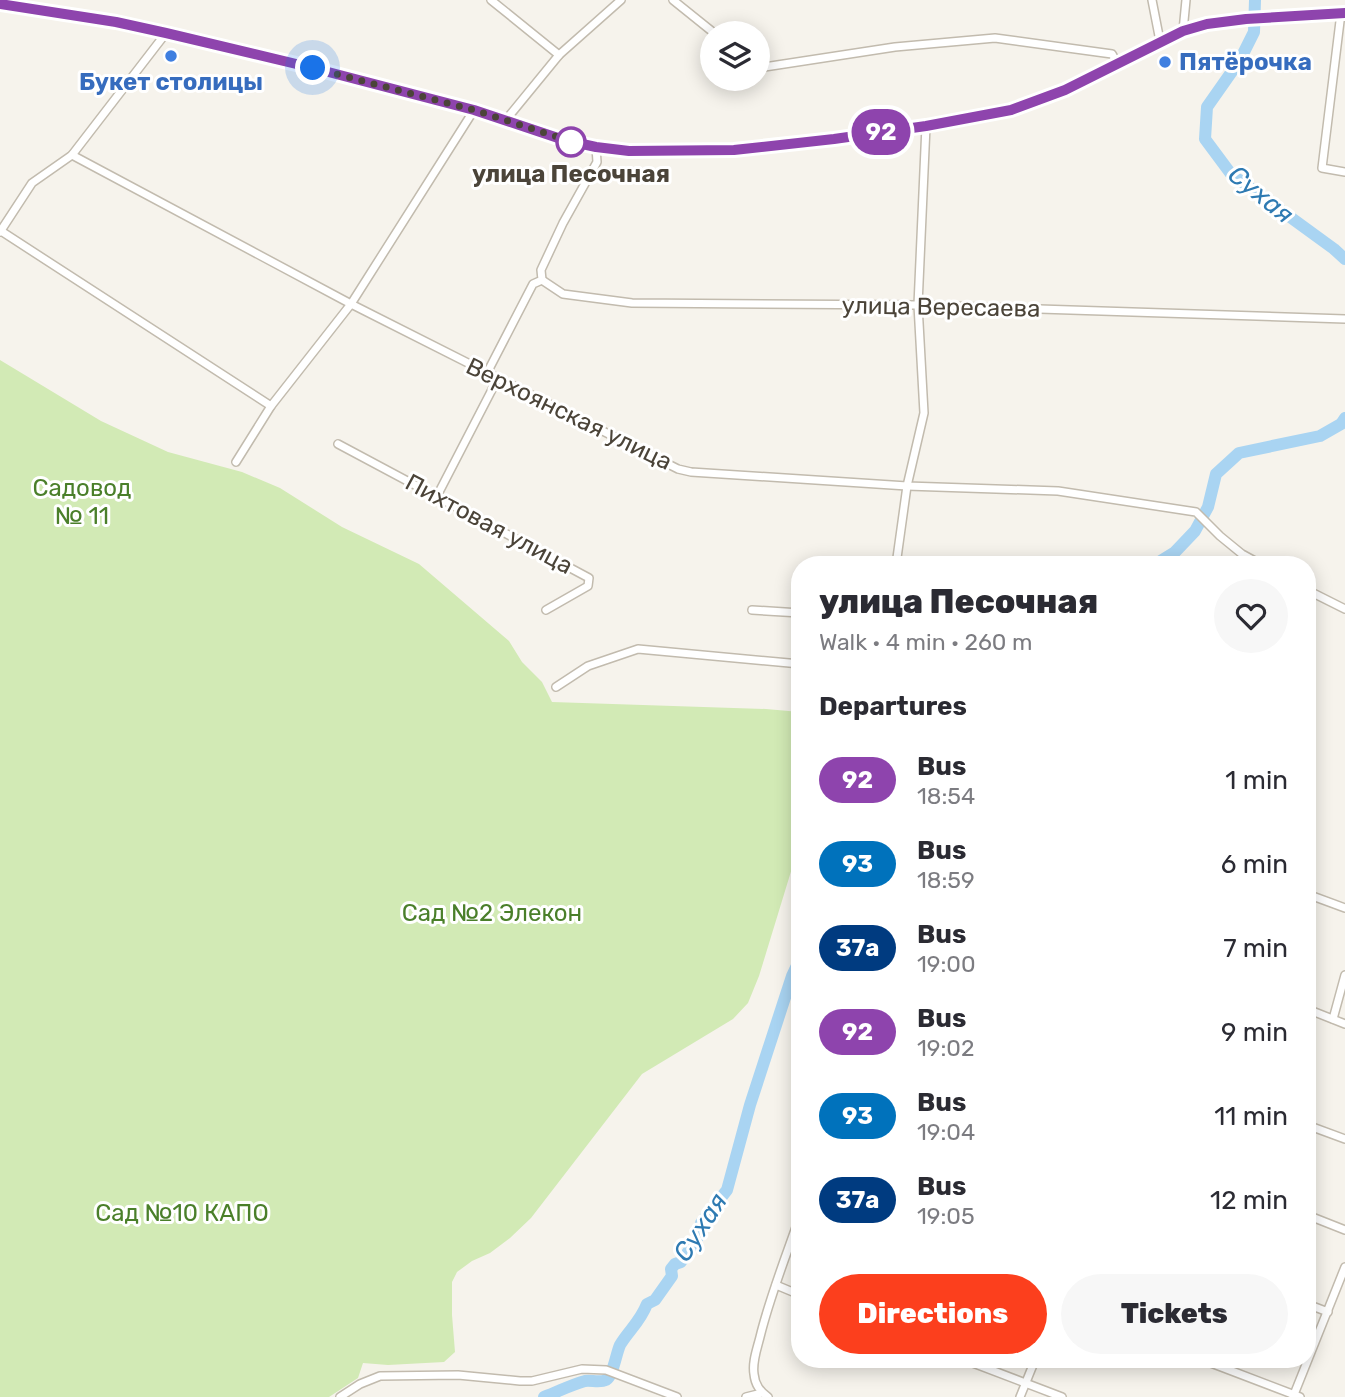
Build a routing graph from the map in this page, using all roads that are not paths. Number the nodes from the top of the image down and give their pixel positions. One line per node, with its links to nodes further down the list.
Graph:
1 (491, 0): 12 (street)
2 (621, 0): 12 (street)
3 (673, 0): 8 (street)
4 (1152, 0): 11 (street)
5 (1185, 0): 9 (street)
6 (0, 5): 10 (main road)
7 (1343, 13): 9 (main road); 20 (street)
8 (700, 22)
9 (1183, 31): 11 (main road)
10 (166, 33): 15 (main road); 19 (street)
11 (1160, 41): 13 (main road)
12 (559, 55): 16 (street)
13 (1117, 62): 14 (street); 17 (main road)
14 (770, 66)
15 (474, 110): 16 (main road); 23 (street)
16 (505, 121): 18 (main road)
17 (926, 126): 18 (main road); 24 (street)
18 (596, 147): 22 (street)
19 (72, 155): 21 (street); 23 (street, Верхоянская улица)
20 (1345, 172)
21 (0, 231): 28 (street)
22 (542, 280): 24 (street, улица Вересаева); 26 (street)
23 (351, 304): 26 (street, Верхоянская улица); 28 (street)
24 (918, 305): 25 (street, улица Вересаева); 31 (street)
25 (1345, 319)
26 (487, 373): 27 (street, Верхоянская улица)
27 (498, 379): 31 (street, Верхоянская улица); 32 (street)
28 (271, 406): 30 (street)
29 (338, 444): 32 (street, Пихтовая улица)
30 (236, 462)
31 (907, 486): 33 (street); 34 (street, Верхоянская улица)
32 (437, 496): 37 (street, Пихтовая улица)
33 (897, 556)
34 (1246, 556)
35 (1316, 594): 36 (street)
36 (1345, 609)
37 (546, 610)
38 (752, 610): 39 (street)
39 (791, 612)
40 (791, 663): 41 (street)
41 (556, 687)
42 (1316, 897): 43 (street)
43 (1345, 908)
44 (1345, 975): 46 (street)
45 (1316, 1012): 46 (street)
46 (1333, 1018): 47 (street)
47 (1345, 1024)
48 (1316, 1128): 49 (street)
49 (1345, 1139)
50 (1316, 1219): 51 (street)
51 (1345, 1230)
52 (791, 1241): 54 (street)
53 (1345, 1267): 57 (street)
54 (775, 1285): 55 (street); 64 (street)
55 (791, 1291)
56 (1316, 1307): 57 (street)
57 (1328, 1312): 58 (street)
58 (1316, 1344)
59 (985, 1368): 63 (street)
60 (1032, 1368): 63 (street)
61 (1224, 1368): 65 (street)
62 (1307, 1368): 65 (street)
63 (1026, 1384): 69 (street); 70 (street)
64 (765, 1395): 68 (street)
65 (1296, 1396)
66 (340, 1397): 67 (street)
67 (677, 1397)
68 (746, 1397)
69 (1020, 1397)
70 (1062, 1397)

